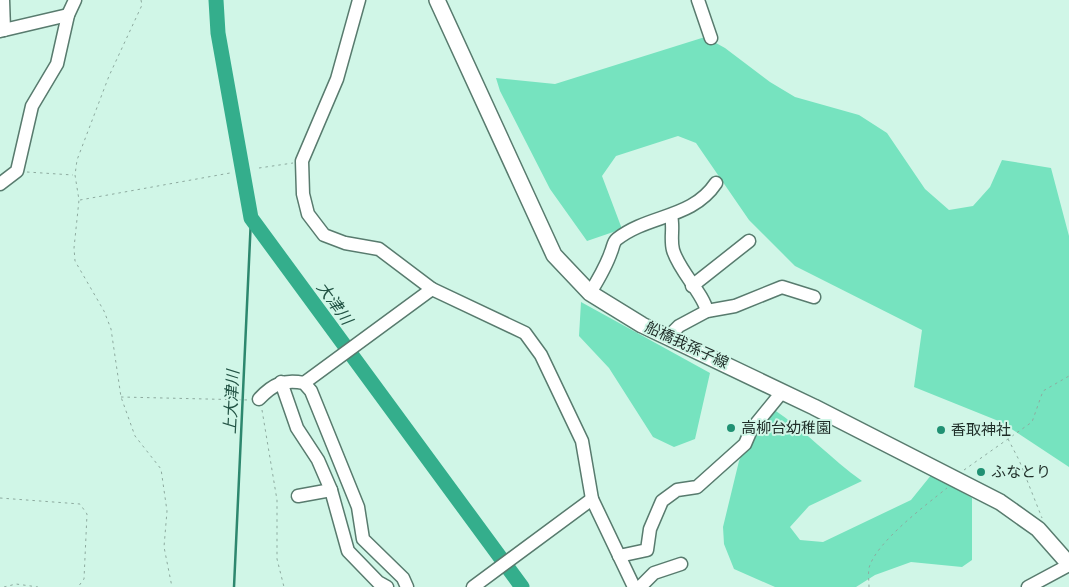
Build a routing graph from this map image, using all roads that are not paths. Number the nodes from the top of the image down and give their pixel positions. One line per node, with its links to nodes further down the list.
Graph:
1 (3, 0): 7 (street)
2 (76, 0): 6 (street)
3 (359, 0): 14 (street)
4 (437, 0): 15 (main road, 船橋我孫子線)
5 (698, 0): 8 (street)
6 (68, 15): 7 (street); 10 (street)
7 (2, 30)
8 (711, 38)
9 (716, 183): 11 (street)
10 (0, 184)
11 (671, 216): 13 (street); 15 (street)
12 (749, 241): 13 (street)
13 (692, 286): 17 (street)
14 (432, 289): 20 (street); 25 (street)
15 (590, 293): 18 (main road, 船橋我孫子線)
16 (814, 297): 17 (street)
17 (707, 311): 18 (street)
18 (668, 337): 21 (main road, 船橋我孫子線)
19 (281, 382): 20 (street); 22 (street); 23 (street)
20 (304, 383): 30 (street)
21 (782, 392): 26 (street); 28 (main road, 船橋我孫子線)
22 (253, 400)
23 (331, 490): 24 (street); 29 (street)
24 (298, 496)
25 (592, 499): 26 (street); 31 (street)
26 (619, 556): 32 (street)
27 (680, 564): 33 (street)
28 (1069, 564): 34 (street)
29 (387, 587)
30 (406, 587)
31 (473, 587)
32 (634, 587)
33 (640, 587)
34 (1028, 587)

